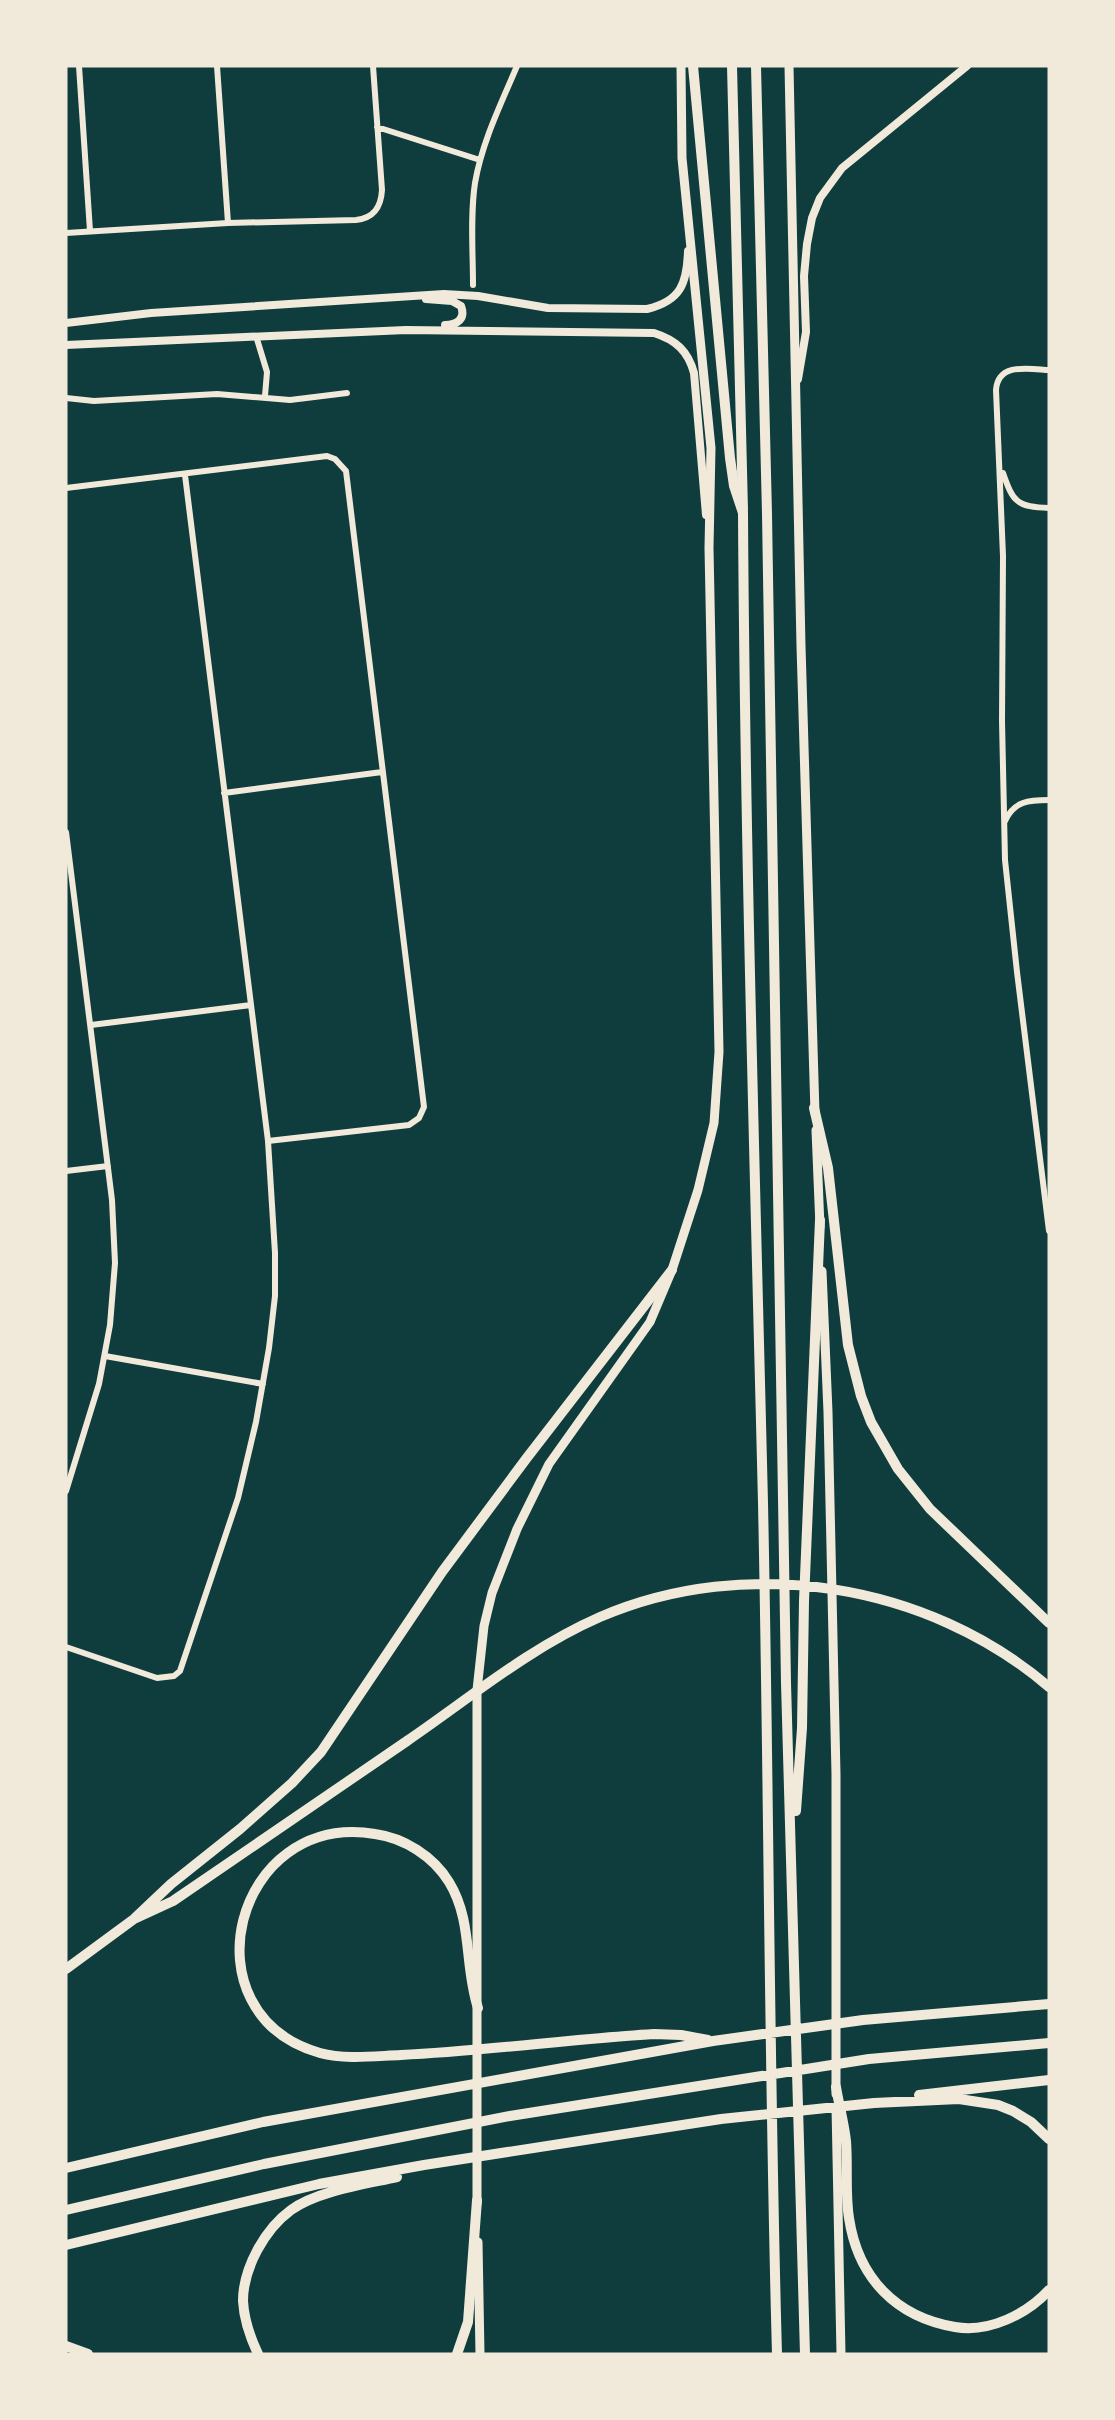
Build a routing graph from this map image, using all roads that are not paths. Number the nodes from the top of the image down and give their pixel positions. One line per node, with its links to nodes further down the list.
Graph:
1 (80, 66): 14 (street)
2 (217, 66): 13 (street)
3 (373, 66): 11 (street)
4 (517, 66): 12 (street)
5 (681, 66): 16 (main road)
6 (693, 66): 32 (highway)
7 (732, 66): 32 (highway)
8 (756, 66): 54 (highway)
9 (789, 66): 24 (main road)
10 (967, 66): 24 (street)
11 (376, 127): 12 (street); 13 (street)
12 (480, 160): 17 (street)
13 (228, 223): 14 (street)
14 (90, 231): 15 (street)
15 (66, 233)
16 (688, 236): 18 (main road); 33 (main road)
17 (473, 285)
18 (419, 296): 19 (main road); 20 (main road)
19 (66, 323)
20 (406, 330): 21 (main road); 33 (main road)
21 (256, 336): 22 (main road); 26 (street)
22 (66, 347)
23 (1049, 370): 28 (street)
24 (796, 387): 41 (main road)
25 (347, 393): 26 (street)
26 (265, 396): 27 (street)
27 (66, 398)
28 (1001, 467): 31 (street); 37 (street)
29 (185, 475): 30 (street); 34 (street); 35 (street)
30 (66, 488)
31 (1049, 508)
32 (743, 513): 76 (highway)
33 (709, 548): 47 (main road)
34 (382, 772): 35 (street); 42 (street)
35 (224, 793): 39 (street)
36 (1049, 800): 37 (street)
37 (1003, 826): 46 (street)
38 (66, 832): 40 (street)
39 (251, 1005): 40 (street); 42 (street)
40 (91, 1025): 43 (street)
41 (814, 1108): 45 (main road); 51 (highway)
42 (268, 1142): 49 (street)
43 (108, 1166): 44 (street); 48 (street)
44 (66, 1171)
45 (820, 1220): 54 (highway); 62 (main road)
46 (1049, 1231)
47 (672, 1270): 55 (highway); 58 (main road)
48 (105, 1356): 49 (street); 50 (street)
49 (263, 1383): 52 (street)
50 (66, 1491)
51 (1049, 1623)
52 (66, 1647)
53 (1049, 1686): 55 (highway)
54 (792, 1869): 77 (highway)
55 (134, 1919): 56 (highway)
56 (66, 1969)
57 (1049, 2004): 59 (highway)
58 (478, 2008): 59 (highway); 67 (main road)
59 (713, 2041): 66 (highway)
60 (1049, 2043): 68 (highway)
61 (1049, 2080): 63 (highway)
62 (836, 2087): 70 (highway); 78 (main road)
63 (874, 2103): 64 (highway); 65 (highway)
64 (1049, 2139)
65 (424, 2165): 69 (highway); 73 (highway)
66 (66, 2168)
67 (477, 2199): 74 (highway); 75 (main road)
68 (66, 2210)
69 (66, 2245)
70 (1049, 2290)
71 (66, 2346): 72 (highway)
72 (88, 2354)
73 (258, 2354)
74 (457, 2354)
75 (480, 2354)
76 (777, 2354)
77 (805, 2354)
78 (841, 2354)

